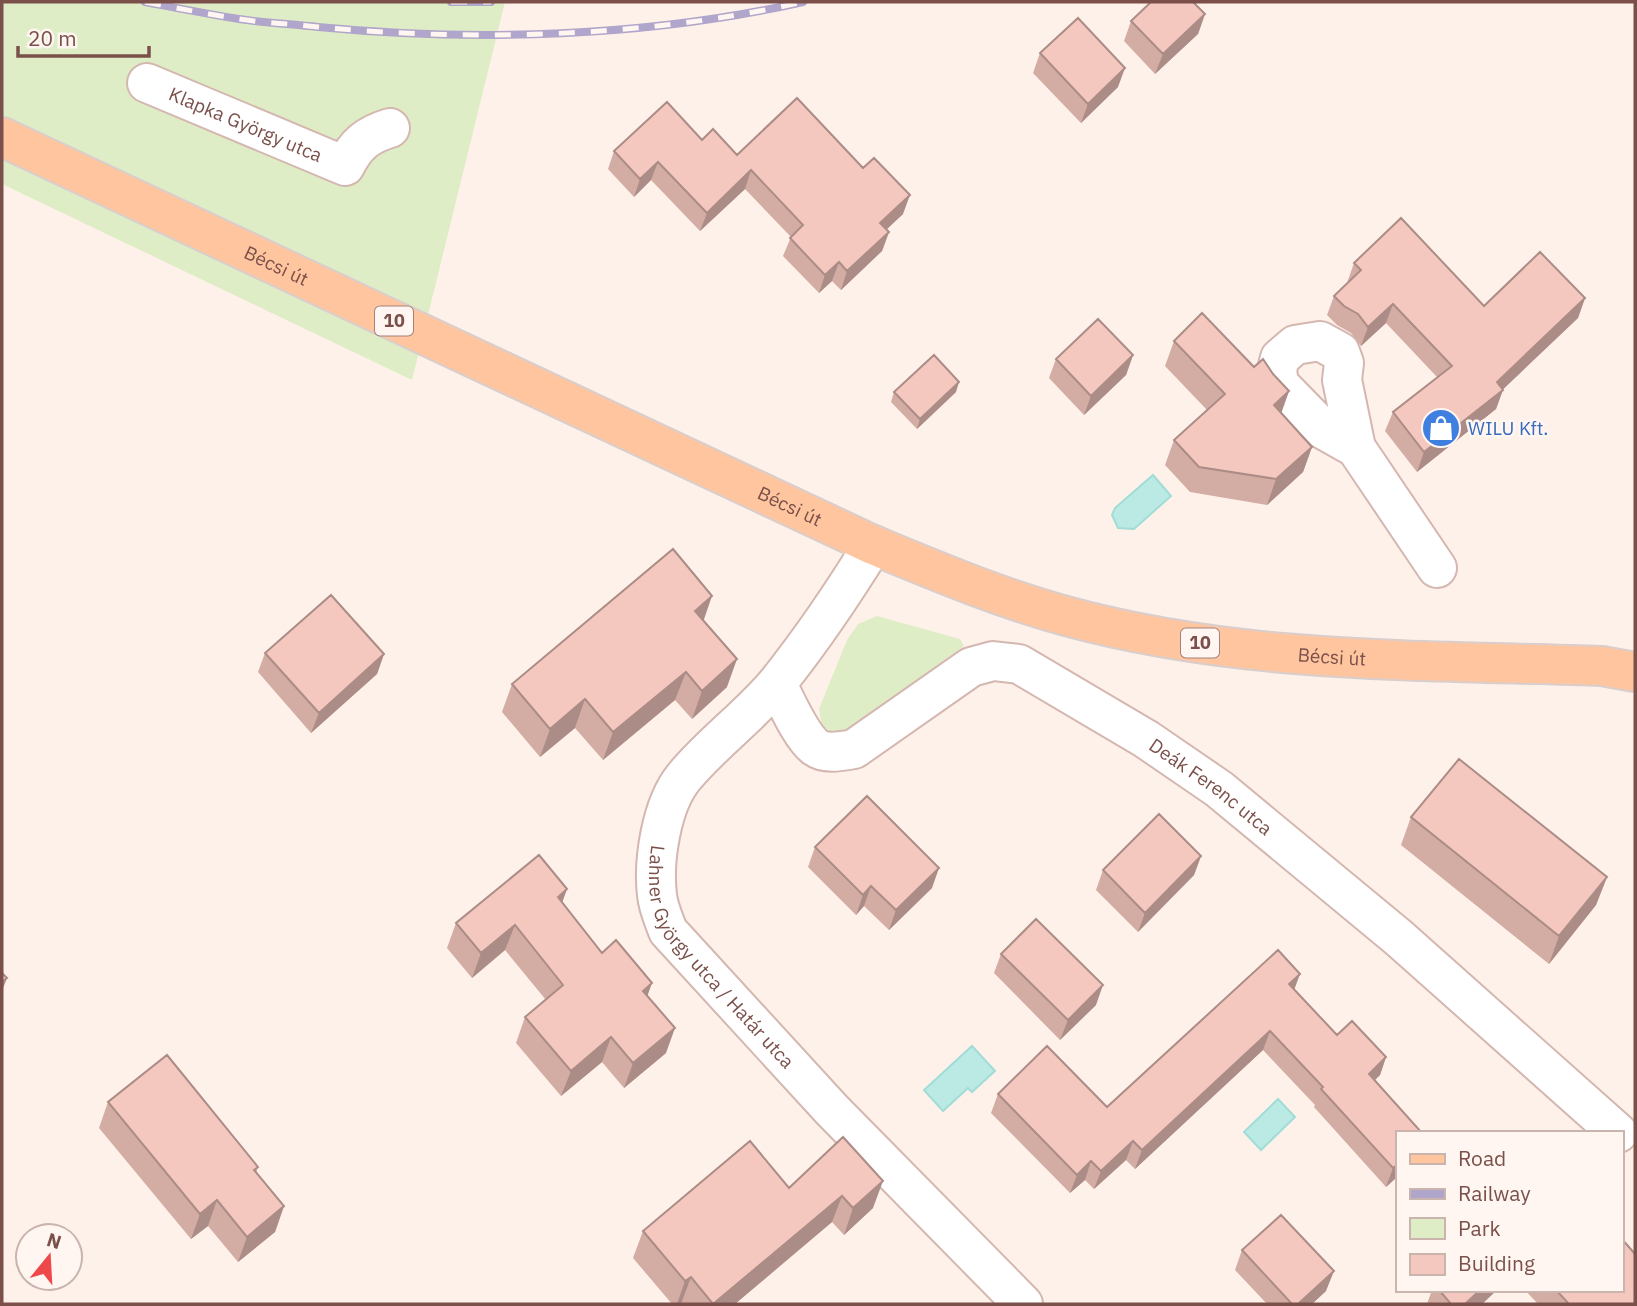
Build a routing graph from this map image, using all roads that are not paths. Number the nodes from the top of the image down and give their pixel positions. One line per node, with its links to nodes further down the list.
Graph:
1 (147, 83): 2 (street, Klapka György utca)
2 (390, 128)
3 (2, 137): 5 (main road, Bécsi út / 10)
4 (1356, 448): 6 (street)
5 (873, 545): 7 (main road, Bécsi út / 10); 8 (street, Lahner György utca / Határ utca)
6 (1437, 568)
7 (1635, 672)
8 (777, 684): 9 (street, Deák Ferenc utca); 10 (street, Lahner György utca / Határ utca)
9 (1617, 1131)
10 (1023, 1304)

